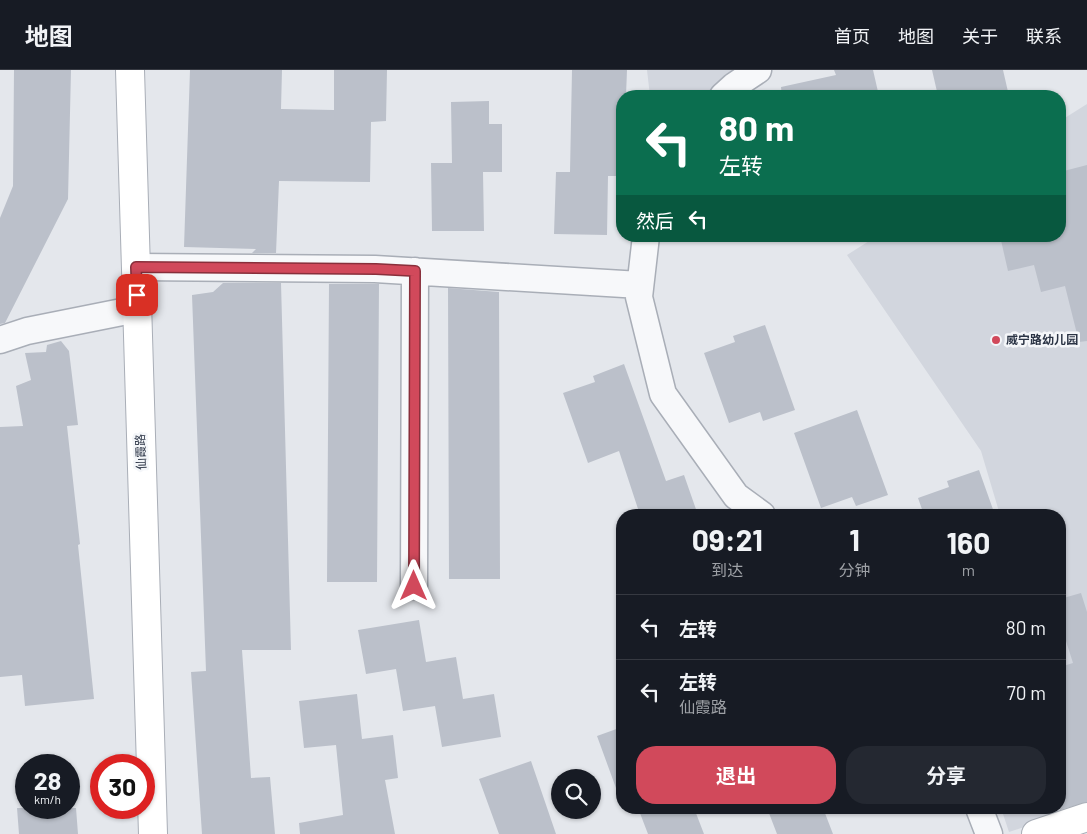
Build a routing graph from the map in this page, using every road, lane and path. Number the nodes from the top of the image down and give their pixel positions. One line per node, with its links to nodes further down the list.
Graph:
1 (130, 70): 5 (main road, 仙霞路)
2 (758, 70): 3 (street)
3 (730, 90)
4 (645, 242): 7 (street)
5 (136, 267): 6 (street); 8 (main road, 仙霞路)
6 (415, 271): 7 (street); 11 (street)
7 (640, 285): 10 (street)
8 (137, 309): 9 (street); 14 (main road, 仙霞路)
9 (0, 340)
10 (754, 509)
11 (414, 586)
12 (981, 814): 15 (street)
13 (1087, 817): 16 (main road)
14 (153, 834)
15 (989, 834)
16 (1036, 834)

